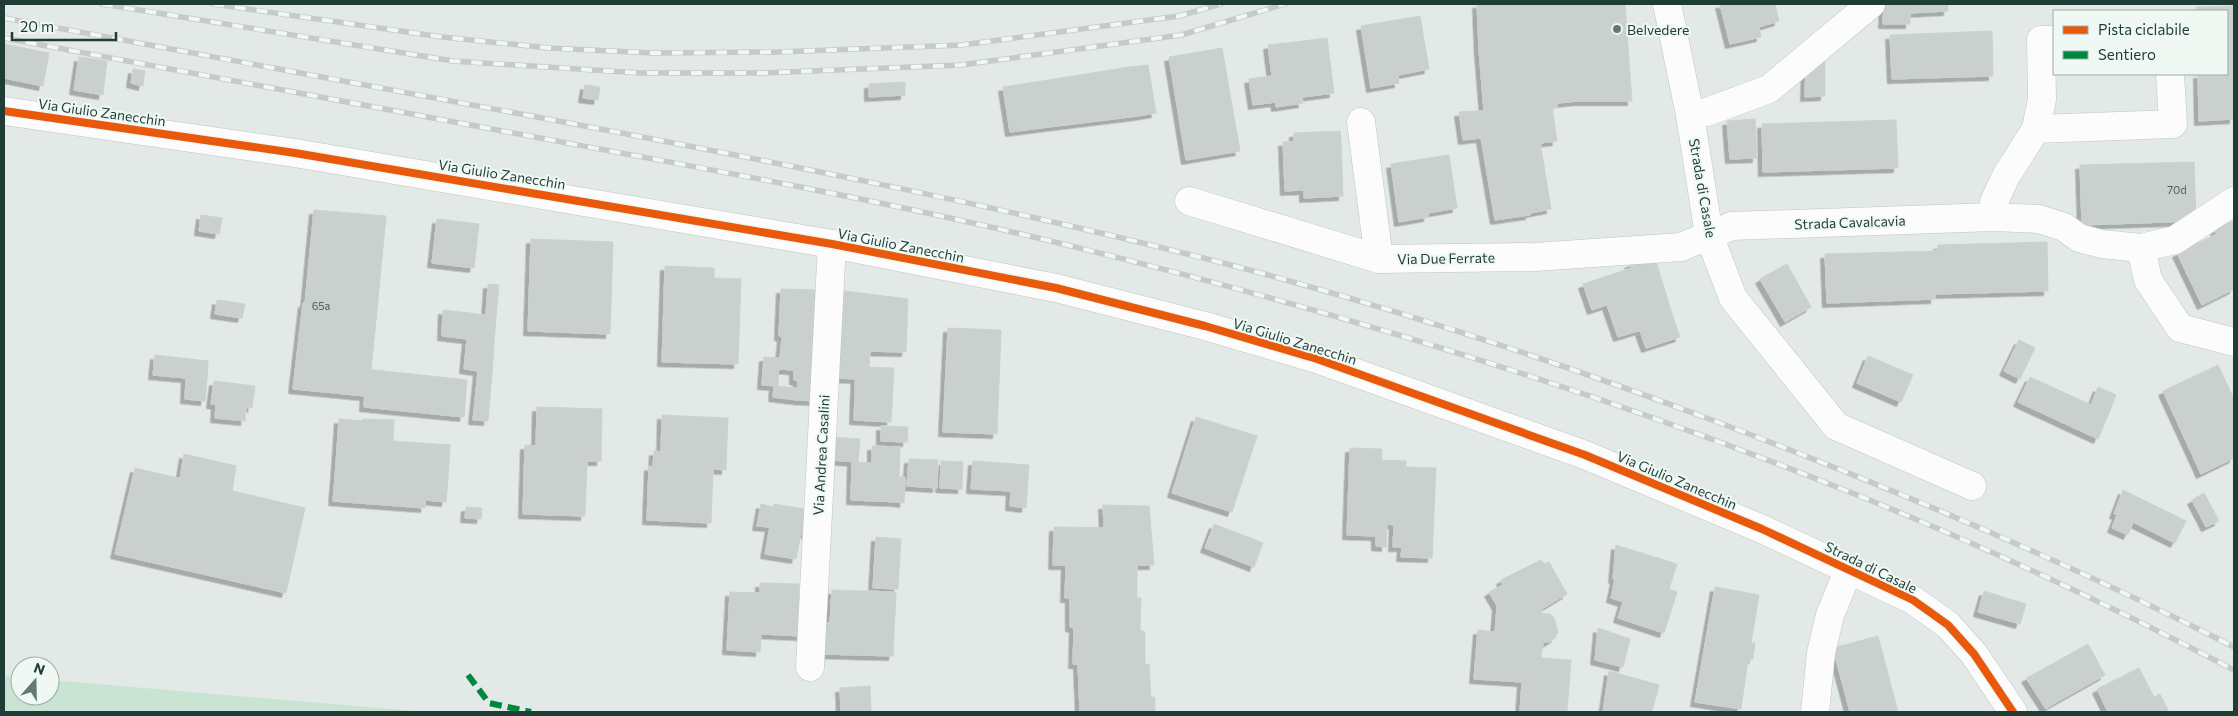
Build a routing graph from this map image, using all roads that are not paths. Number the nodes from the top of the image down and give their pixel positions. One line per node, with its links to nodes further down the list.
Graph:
1 (1667, 4): 6 (street, Strada di Casale)
2 (1871, 4): 6 (street)
3 (2053, 40): 8 (street)
4 (2170, 75): 8 (street)
5 (4, 111): 13 (street, Via Giulio Zanecchin)
6 (1690, 115): 12 (street, Strada di Casale)
7 (1361, 122): 15 (street)
8 (2036, 129): 11 (street)
9 (1189, 201): 15 (street, Via Due Ferrate)
10 (2234, 201): 14 (street, Strada Cavalcavia)
11 (1993, 217): 12 (street, Strada Cavalcavia); 14 (street, Strada Cavalcavia)
12 (1709, 235): 15 (street, Via Due Ferrate); 17 (street, Strada di Casale)
13 (832, 244): 18 (street, Via Giulio Zanecchin); 20 (street, Via Andrea Casalini)
14 (2141, 248): 16 (street)
15 (1379, 259)
16 (2234, 342)
17 (1972, 486)
18 (1762, 529): 19 (street, Strada di Casale)
19 (1849, 570): 21 (street); 22 (street, Strada di Casale)
20 (810, 667)
21 (1815, 712)
22 (2013, 712)

